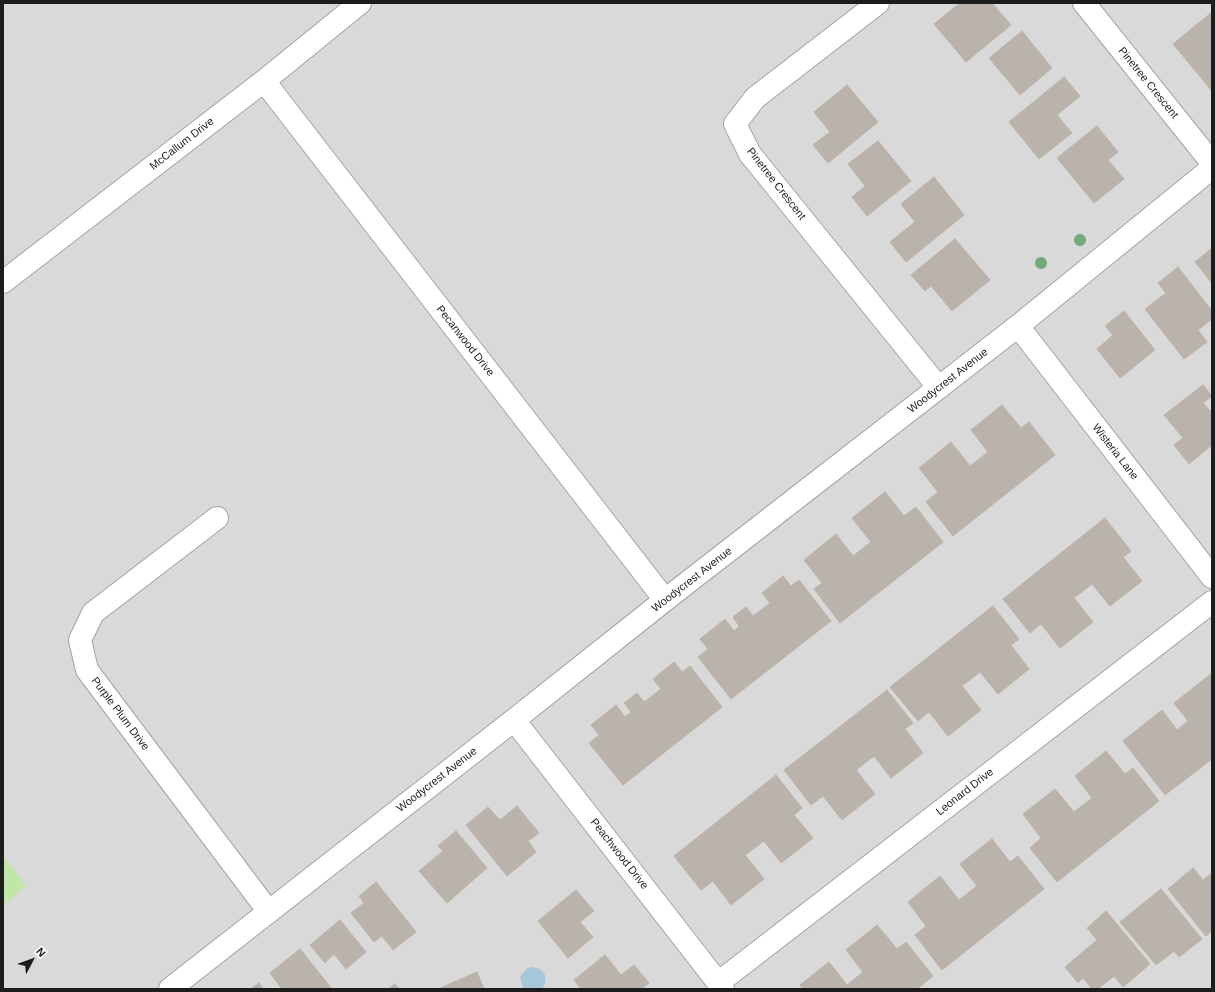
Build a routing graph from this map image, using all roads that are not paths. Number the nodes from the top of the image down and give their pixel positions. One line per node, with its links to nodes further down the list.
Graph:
1 (360, 3): 4 (street, McCallum Drive)
2 (878, 3): 9 (street, Pinetree Crescent)
3 (1084, 3): 5 (street, Pinetree Crescent)
4 (264, 81): 7 (street, McCallum Drive); 12 (street, Pecanwood Drive)
5 (1212, 162)
6 (1212, 168): 8 (street, Woodycrest Avenue)
7 (3, 282)
8 (1018, 326): 9 (street, Woodycrest Avenue); 11 (street, Wisteria Lane)
9 (939, 388): 12 (street, Woodycrest Avenue)
10 (217, 518): 15 (street, Purple Plum Drive)
11 (1212, 577)
12 (665, 600): 14 (street, Woodycrest Avenue)
13 (1212, 602): 16 (street, Leonard Drive)
14 (514, 720): 15 (street, Woodycrest Avenue); 16 (street, Peachwood Drive)
15 (269, 912): 17 (street, Woodycrest Avenue)
16 (720, 986)
17 (170, 989)

